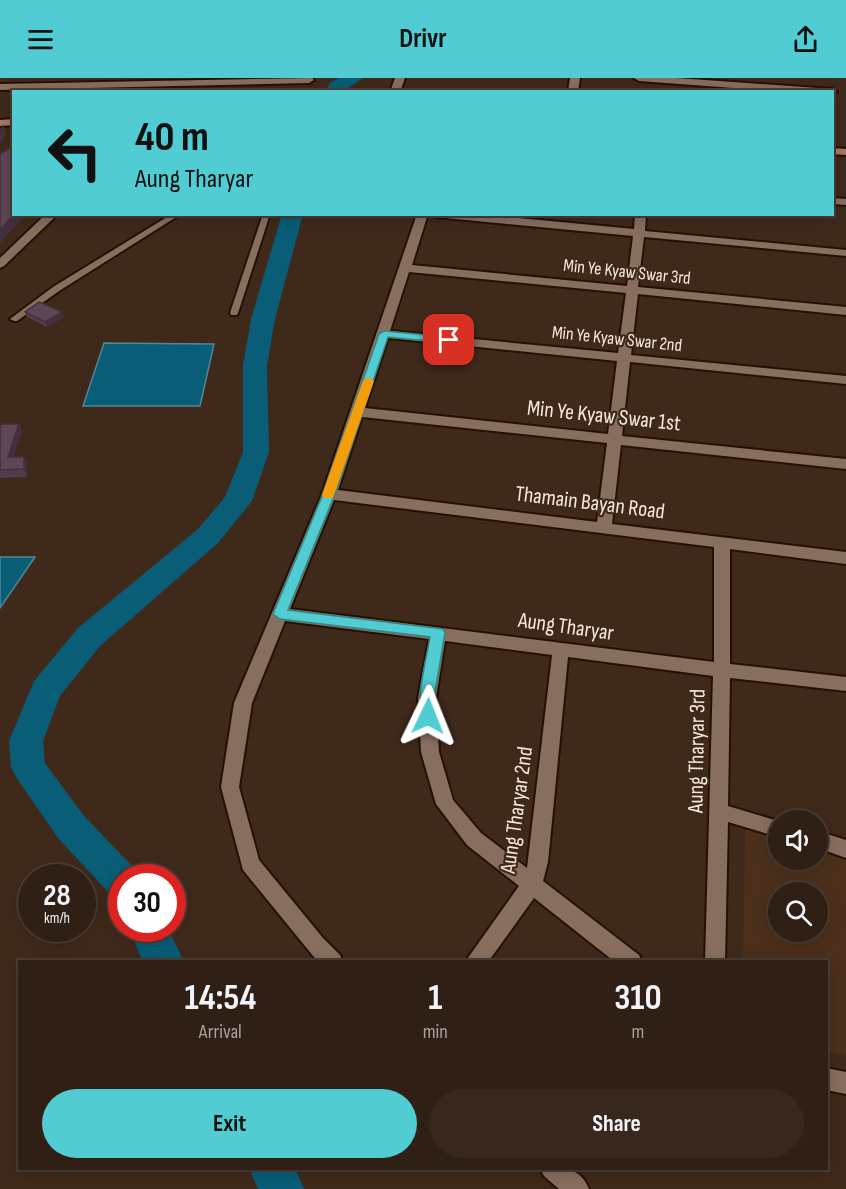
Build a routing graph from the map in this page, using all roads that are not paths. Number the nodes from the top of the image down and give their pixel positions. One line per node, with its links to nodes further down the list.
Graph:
1 (639, 78): 6 (street)
2 (243, 80): 3 (street); 4 (street)
3 (309, 80)
4 (33, 82): 5 (street)
5 (0, 87)
6 (804, 90)
7 (51, 216): 15 (street)
8 (175, 216): 20 (lane)
9 (266, 216): 19 (lane)
10 (422, 216): 16 (street)
11 (455, 216): 13 (street)
12 (641, 216): 13 (street)
13 (638, 234): 14 (street); 17 (street)
14 (846, 253)
15 (0, 264)
16 (405, 268): 17 (street, Min Ye Kyaw Swar 3rd); 21 (street)
17 (630, 291): 18 (street, Min Ye Kyaw Swar 3rd); 22 (street)
18 (846, 311)
19 (234, 313)
20 (14, 319)
21 (384, 334): 22 (street, Min Ye Kyaw Swar 2nd); 24 (street)
22 (623, 357): 23 (street, Min Ye Kyaw Swar 2nd); 25 (street)
23 (846, 380)
24 (358, 412): 25 (street, Min Ye Kyaw Swar 1st); 27 (street)
25 (615, 438): 26 (street, Min Ye Kyaw Swar 1st); 28 (street)
26 (846, 464)
27 (329, 494): 28 (street, Thamain Bayan Road); 31 (street)
28 (604, 528): 29 (street, Thamain Bayan Road)
29 (722, 542): 30 (street, Thamain Bayan Road); 34 (street, Aung Tharyar 3rd)
30 (846, 558)
31 (280, 614): 32 (street, Aung Tharyar); 41 (street)
32 (438, 633): 33 (street, Aung Tharyar); 40 (street)
33 (561, 648): 34 (street, Aung Tharyar); 40 (street, Aung Tharyar 2nd)
34 (722, 671): 35 (street, Aung Tharyar); 36 (street, Aung Tharyar 3rd)
35 (846, 684)
36 (719, 811): 37 (street); 44 (street, Aung Tharyar 3rd)
37 (768, 826)
38 (828, 843): 39 (street)
39 (846, 849)
40 (532, 884): 42 (street, Aung Tharyar 2nd); 43 (street)
41 (331, 960)
42 (476, 960)
43 (629, 960)
44 (715, 960)
45 (828, 1079): 46 (street)
46 (846, 1083)
47 (554, 1170): 48 (street)
48 (577, 1189)

